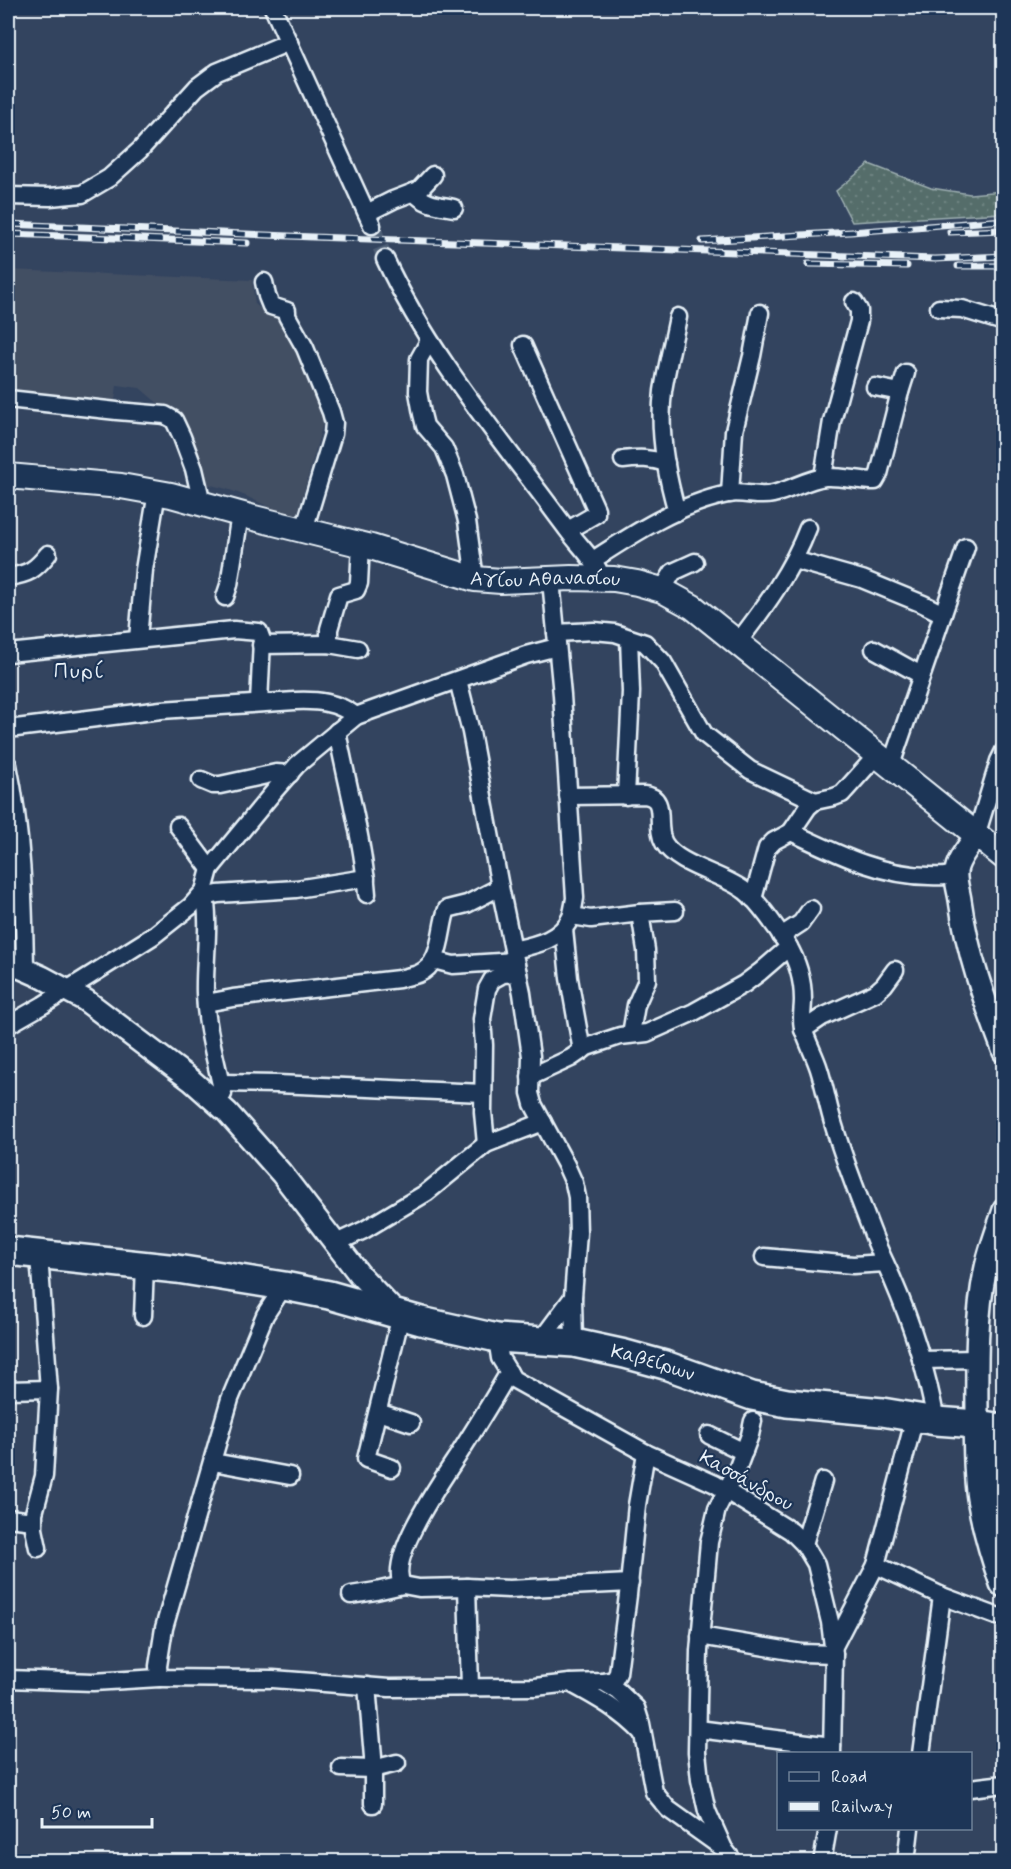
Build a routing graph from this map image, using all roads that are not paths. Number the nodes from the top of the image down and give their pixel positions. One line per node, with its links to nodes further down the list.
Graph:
1 (273, 8): 2 (street)
2 (289, 42): 4 (street); 5 (street)
3 (433, 175): 4 (street)
4 (414, 192): 6 (street)
5 (8, 196)
6 (454, 207)
7 (385, 259): 14 (street)
8 (264, 282): 31 (street)
9 (854, 302): 23 (street)
10 (939, 308): 13 (street)
11 (759, 314): 25 (street)
12 (678, 317): 21 (street)
13 (1004, 322)
14 (429, 341): 30 (street); 39 (street)
15 (523, 345): 30 (street)
16 (906, 373): 18 (street)
17 (875, 387): 18 (street)
18 (900, 392): 23 (street)
19 (8, 399): 26 (street)
20 (623, 460): 21 (street)
21 (666, 463): 27 (street)
22 (8, 476): 24 (main road, Αγίου Αθανασίου)
23 (823, 477): 25 (street)
24 (157, 492): 26 (main road, Αγίου Αθανασίου); 45 (street)
25 (729, 494): 27 (street)
26 (202, 503): 28 (main road, Αγίου Αθανασίου)
27 (677, 512): 37 (street)
28 (240, 514): 31 (main road, Αγίου Αθανασίου); 42 (street)
29 (808, 528): 35 (street)
30 (568, 530): 37 (street)
31 (304, 531): 32 (main road, Αγίου Αθανασίου)
32 (361, 544): 39 (main road, Αγίου Αθανασίου); 48 (street)
33 (966, 548): 43 (street)
34 (48, 554): 38 (street)
35 (794, 560): 43 (street); 47 (street)
36 (695, 562): 41 (street)
37 (598, 569): 40 (main road, Αγίου Αθανασίου); 41 (main road, Αγίου Αθανασίου)
38 (8, 577)
39 (475, 579): 40 (main road, Αγίου Αθανασίου)
40 (550, 580): 46 (street)
41 (662, 590): 47 (main road, Αγίου Αθανασίου)
42 (225, 597)
43 (943, 614): 53 (street)
44 (629, 638): 46 (street); 65 (street); 66 (street)
45 (138, 639): 49 (street); 52 (street)
46 (557, 640): 54 (street); 64 (street)
47 (738, 642): 60 (main road, Αγίου Αθανασίου)
48 (329, 644): 49 (street); 50 (street)
49 (261, 645): 55 (street)
50 (358, 649)
51 (874, 649): 53 (street)
52 (8, 653)
53 (921, 675): 60 (street)
54 (458, 680): 56 (street); 74 (street)
55 (259, 703): 56 (street); 57 (street)
56 (356, 716): 58 (street)
57 (8, 729)
58 (337, 730): 62 (street); 75 (street)
59 (1004, 751): 69 (street)
60 (884, 760): 66 (street); 69 (main road, Αγίου Αθανασίου)
61 (8, 765): 70 (street)
62 (290, 774): 63 (street); 72 (street)
63 (201, 780)
64 (568, 796): 65 (street); 80 (street)
65 (626, 796): 76 (street)
66 (815, 801): 68 (street)
67 (178, 826): 72 (street)
68 (791, 832): 73 (street); 76 (street)
69 (976, 836): 71 (main road, Αγίου Αθανασίου); 73 (street)
70 (13, 843): 84 (street)
71 (1004, 857)
72 (210, 869): 75 (street)
73 (956, 871): 92 (street)
74 (500, 887): 82 (street); 83 (street)
75 (204, 894): 86 (street); 87 (street)
76 (753, 899): 81 (street)
77 (811, 909): 81 (street)
78 (675, 911): 79 (street)
79 (640, 913): 80 (street); 90 (street)
80 (568, 922): 83 (street); 91 (street)
81 (785, 942): 89 (street); 90 (street)
82 (434, 960): 83 (street); 87 (street)
83 (516, 961): 93 (street); 95 (street)
84 (16, 966): 86 (street)
85 (895, 970): 89 (street)
86 (67, 989): 88 (street); 96 (street)
87 (206, 1003): 94 (street)
88 (8, 1024)
89 (803, 1030): 104 (street)
90 (631, 1034): 91 (street)
91 (582, 1051): 93 (street)
92 (1004, 1052)
93 (530, 1077): 97 (street)
94 (221, 1083): 95 (street); 96 (street)
95 (483, 1094): 98 (street)
96 (227, 1112): 100 (street)
97 (543, 1122): 98 (street); 107 (street)
98 (486, 1144): 100 (street)
99 (1004, 1210): 113 (street)
100 (336, 1243): 109 (street)
101 (8, 1251): 102 (main road, Καβείρων)
102 (39, 1256): 105 (main road, Καβείρων); 116 (street)
103 (764, 1257): 104 (street)
104 (885, 1263): 114 (street)
105 (145, 1266): 106 (main road, Καβείρων); 108 (street)
106 (284, 1286): 109 (main road, Καβείρων); 127 (street)
107 (573, 1297): 111 (street); 112 (street)
108 (143, 1316)
109 (406, 1317): 110 (main road, Καβείρων); 118 (street)
110 (497, 1338): 111 (main road, Καβείρων); 115 (street)
111 (541, 1340): 112 (main road, Καβείρων)
112 (574, 1343): 119 (main road, Καβείρων)
113 (977, 1359): 114 (street); 122 (street)
114 (921, 1360): 119 (street)
115 (509, 1372): 126 (street, Κασσάνδρου); 140 (street)
116 (49, 1389): 117 (street); 133 (street)
117 (8, 1390)
118 (378, 1412): 121 (street); 128 (street)
119 (926, 1419): 122 (main road, Καβείρων); 137 (street)
120 (753, 1421): 125 (street)
121 (411, 1423)
122 (977, 1424): 123 (main road, Καβείρων); 134 (main road)
123 (1003, 1428): 134 (main road)
124 (709, 1435): 125 (street)
125 (744, 1452): 131 (street)
126 (646, 1453): 131 (street, Κασσάνδρου); 138 (street)
127 (213, 1462): 129 (street); 147 (street)
128 (392, 1468)
129 (290, 1476)
130 (823, 1481): 135 (street)
131 (727, 1492): 135 (street, Κασσάνδρου); 145 (street)
132 (8, 1518): 133 (street)
133 (34, 1521): 136 (street)
134 (986, 1522): 139 (main road)
135 (804, 1544): 146 (street, Κασσάνδρου)
136 (38, 1548)
137 (876, 1565): 143 (street); 146 (street)
138 (630, 1583): 141 (street); 149 (street)
139 (1004, 1583)
140 (404, 1585): 141 (street); 142 (street)
141 (467, 1587): 152 (street)
142 (351, 1595)
143 (942, 1596): 144 (street); 156 (street)
144 (1004, 1617)
145 (700, 1636): 146 (street); 153 (street)
146 (833, 1651): 155 (street, Κασσάνδρου)
147 (159, 1678): 148 (street); 151 (street)
148 (8, 1679)
149 (603, 1682): 150 (street); 154 (street)
150 (570, 1683): 152 (street); 154 (street)
151 (367, 1686): 152 (street); 159 (street)
152 (470, 1687)
153 (698, 1728): 155 (street); 165 (street)
154 (643, 1735): 165 (street)
155 (832, 1750)
156 (921, 1752)
157 (397, 1763): 159 (street)
158 (341, 1768): 159 (street)
159 (373, 1770): 162 (street)
160 (1004, 1784): 161 (street)
161 (972, 1788)
162 (373, 1804)
163 (828, 1830): 166 (street)
164 (910, 1830): 167 (street)
165 (729, 1855)
166 (822, 1862)
167 (906, 1862)

